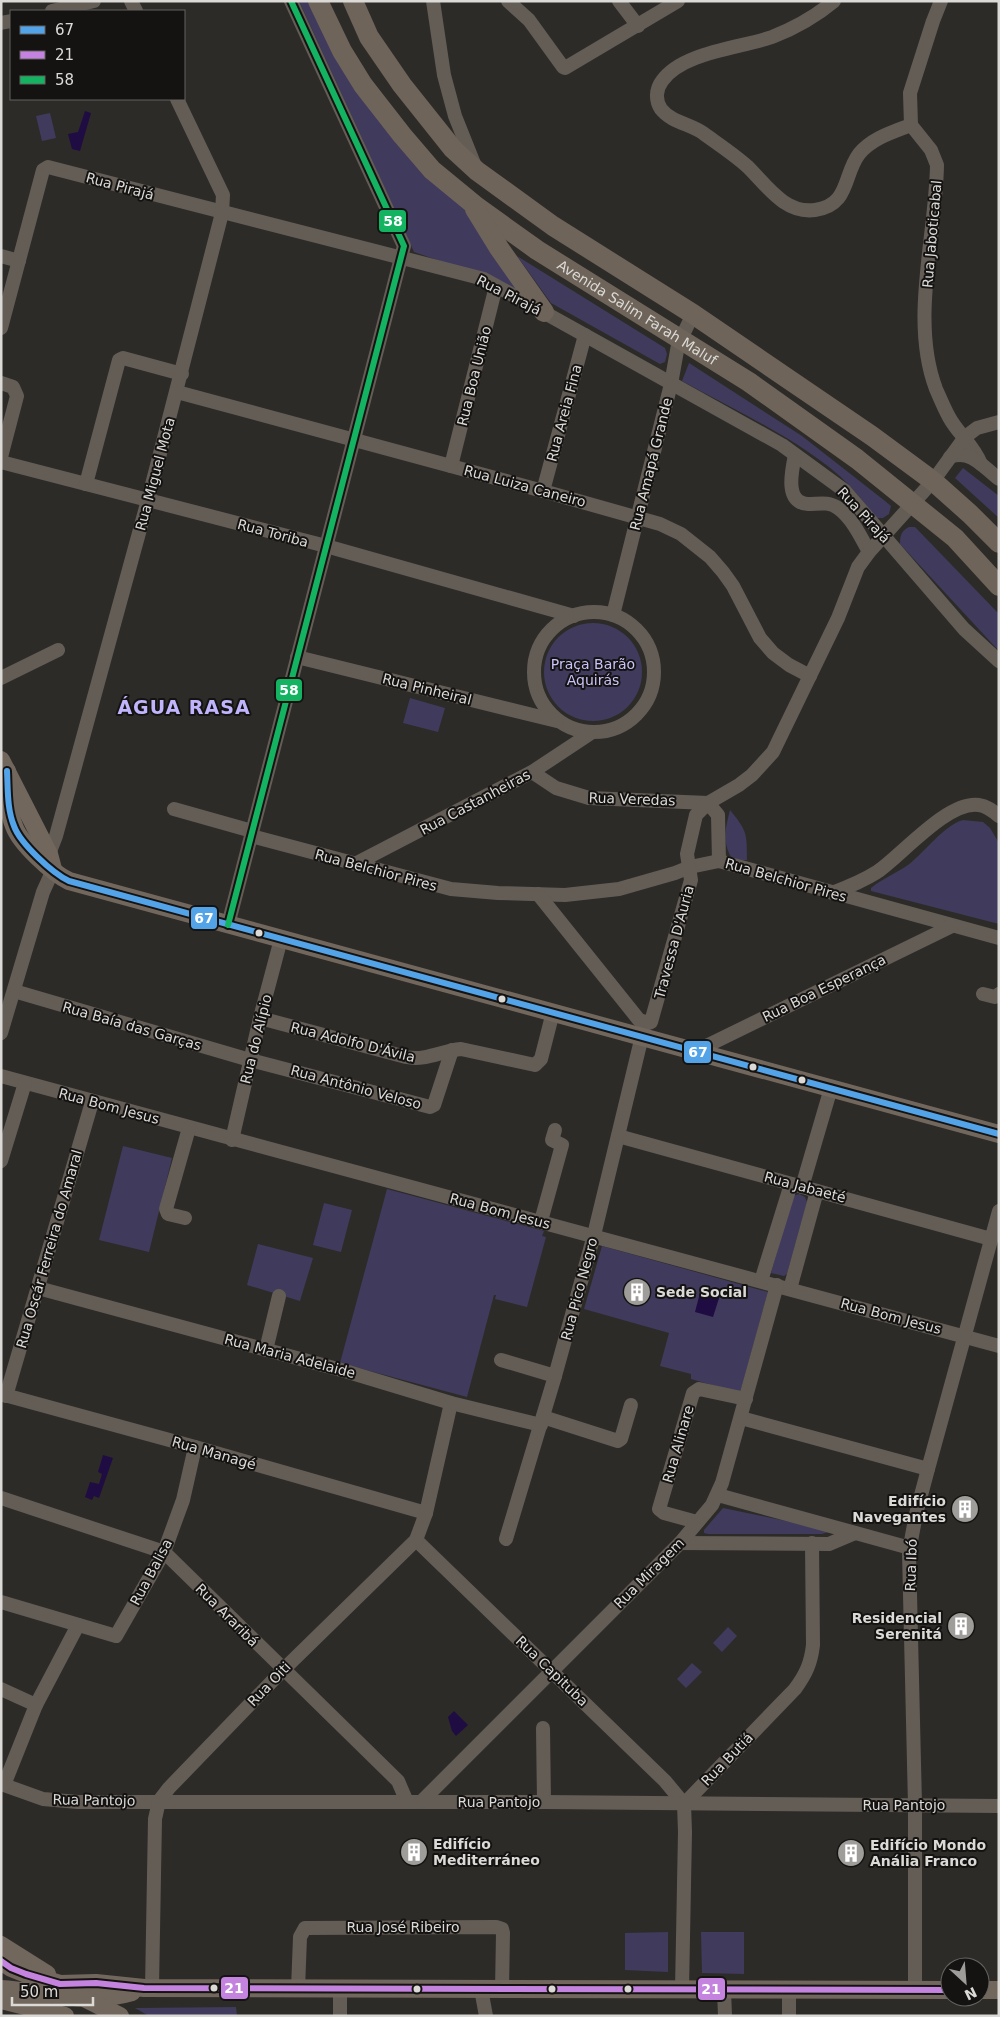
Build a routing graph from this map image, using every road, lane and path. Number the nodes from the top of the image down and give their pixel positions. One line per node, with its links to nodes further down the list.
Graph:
1 (94, 1): 11 (street)
2 (291, 1): 19 (street)
3 (318, 1): 16 (highway, Avenida Salim Farah Maluf)
4 (353, 1): 15 (highway, Avenida Salim Farah Maluf)
5 (433, 1): 15 (street)
6 (508, 1): 12 (street)
7 (619, 1): 12 (street)
8 (678, 1): 12 (street)
9 (834, 1): 14 (street)
10 (941, 1): 14 (street)
11 (56, 10)
12 (638, 26)
13 (177, 100): 17 (street, Rua Miguel Mota)
14 (911, 125): 32 (street, Rua Jaboticabal)
15 (477, 171): 23 (highway, Avenida Salim Farah Maluf)
16 (468, 199): 22 (highway); 26 (highway, Avenida Salim Farah Maluf)
17 (222, 213): 19 (street, Rua Pirajá); 20 (street, Rua Pirajá); 27 (street, Rua Miguel Mota)
18 (1, 256): 20 (street)
19 (401, 258): 21 (street, Rua Pirajá); 33 (street)
20 (19, 260): 24 (street, Rua Pirajá)
21 (496, 286): 22 (street, Rua Pirajá); 39 (street, Rua Boa União)
22 (544, 312): 25 (street, Rua Pirajá)
23 (693, 314): 26 (street, Rua Amapá Grande); 41 (highway, Avenida Salim Farah Maluf)
24 (1, 328)
25 (585, 335): 29 (street, Rua Pirajá); 43 (street, Rua Areia Fina)
26 (680, 340): 29 (street, Rua Amapá Grande); 45 (highway, Avenida Salim Farah Maluf)
27 (182, 374): 30 (street, Rua Miguel Mota); 42 (street)
28 (1, 383): 35 (street)
29 (671, 384): 34 (street, Rua Pirajá); 46 (street, Rua Amapá Grande)
30 (177, 392): 33 (street, Rua Luiza Caneiro); 44 (street, Rua Miguel Mota)
31 (999, 422): 32 (street)
32 (965, 437): 36 (street); 38 (street, Rua Jaboticabal)
33 (354, 440): 39 (street, Rua Luiza Caneiro); 49 (street)
34 (796, 455): 47 (street, Rua Pirajá); 50 (street)
35 (1, 457)
36 (950, 457): 38 (street, Rua Jaboticabal); 41 (street)
37 (1, 462): 42 (street, Rua Toriba)
38 (981, 464): 40 (street, Rua Jaboticabal)
39 (452, 466): 43 (street, Rua Luiza Caneiro)
40 (999, 478)
41 (933, 482): 45 (street); 48 (highway, Avenida Salim Farah Maluf)
42 (86, 484): 44 (street, Rua Toriba)
43 (543, 491): 46 (street, Rua Luiza Caneiro)
44 (148, 500): 49 (street, Rua Toriba); 70 (street, Rua Miguel Mota)
45 (914, 503): 47 (street); 51 (highway, Avenida Salim Farah Maluf)
46 (638, 518): 52 (street, Rua Amapá Grande); 57 (street, Rua Luiza Caneiro)
47 (884, 536): 50 (street); 56 (street, Rua Pirajá)
48 (999, 543)
49 (326, 546): 53 (street, Rua Toriba); 55 (street)
50 (869, 552): 57 (street)
51 (999, 586)
52 (613, 615): 53 (street); 60 (street)
53 (574, 616): 59 (street)
54 (58, 650): 58 (street)
55 (297, 657): 59 (street, Rua Pinheiral); 68 (street)
56 (999, 661)
57 (810, 676): 63 (street)
58 (1, 678)
59 (558, 721): 60 (street)
60 (591, 733): 62 (street, Rua Castanheiras)
61 (4, 766): 64 (main road); 67 (main road)
62 (532, 772): 63 (street, Rua Veredas); 71 (street, Rua Castanheiras)
63 (708, 803): 69 (street); 72 (street, Travessa D'Auria)
64 (4, 806): 67 (main road); 70 (main road)
65 (174, 810): 68 (street, Rua Belchior Pires)
66 (999, 816): 73 (street)
67 (37, 832): 70 (main road)
68 (251, 833): 71 (street, Rua Belchior Pires); 75 (street)
69 (719, 861): 72 (street, Rua Belchior Pires); 73 (street, Rua Belchior Pires)
70 (47, 862): 75 (main road); 79 (street, Rua Miguel Mota)
71 (355, 864): 74 (street, Rua Belchior Pires)
72 (690, 867): 74 (street, Rua Belchior Pires); 82 (street, Travessa D'Auria)
73 (832, 893): 76 (street, Rua Belchior Pires)
74 (538, 894): 82 (street)
75 (228, 925): 78 (main road)
76 (952, 926): 77 (street, Rua Belchior Pires); 89 (street, Rua Boa Esperança)
77 (999, 938)
78 (281, 940): 83 (main road); 84 (street, Rua do Alípio)
79 (14, 992): 86 (street, Rua Miguel Mota); 90 (street, Rua Baía das Garças)
80 (983, 994): 81 (street)
81 (999, 994)
82 (634, 1011): 85 (street)
83 (553, 1012): 85 (main road); 88 (street, Rua Adolfo D'Ávila)
84 (260, 1018): 88 (street, Rua Adolfo D'Ávila); 90 (street, Rua do Alípio)
85 (617, 1030): 87 (main road)
86 (1, 1032)
87 (642, 1036): 89 (main road); 98 (street, Rua Pico Negro)
88 (452, 1050): 90 (street, Rua Antônio Veloso)
89 (696, 1051): 93 (main road)
90 (250, 1060): 99 (street, Rua do Alípio)
91 (1, 1076): 92 (street, Rua Bom Jesus)
92 (25, 1083): 94 (street, Rua Bom Jesus); 100 (street)
93 (831, 1088): 97 (main road); 101 (street)
94 (92, 1102): 95 (street, Rua Bom Jesus); 110 (street, Rua Oscár Ferreira do Amaral)
95 (189, 1128): 99 (street, Rua Bom Jesus); 104 (street)
96 (555, 1130): 105 (street)
97 (999, 1134)
98 (618, 1136): 101 (street, Rua Jabaeté); 106 (street, Rua Pico Negro)
99 (232, 1140): 105 (street, Rua Bom Jesus)
100 (1, 1161)
101 (797, 1185): 102 (street, Rua Jabaeté); 108 (street)
102 (817, 1191): 107 (street, Rua Jabaeté); 109 (street, Rua Miragem)
103 (999, 1211): 107 (street, Rua Ibó)
104 (185, 1218)
105 (541, 1221): 106 (street, Rua Bom Jesus)
106 (594, 1235): 108 (street, Rua Bom Jesus); 116 (street, Rua Pico Negro)
107 (992, 1239): 112 (street, Rua Ibó)
108 (762, 1281): 109 (street, Rua Bom Jesus)
109 (784, 1287): 112 (street, Rua Bom Jesus); 118 (street, Rua Miragem)
110 (38, 1288): 114 (street, Rua Maria Adelaide); 117 (street, Rua Oscár Ferreira do Amaral)
111 (280, 1296): 114 (street)
112 (965, 1337): 113 (street, Rua Bom Jesus); 124 (street, Rua Ibó)
113 (999, 1346)
114 (266, 1350): 119 (street, Rua Maria Adelaide)
115 (500, 1360): 116 (street)
116 (555, 1376): 122 (street, Rua Pico Negro)
117 (4, 1395): 123 (street, Rua Managé)
118 (746, 1399): 121 (street, Rua Miragem); 128 (street, Rua Alinare)
119 (451, 1402): 122 (street, Rua Maria Adelaide); 127 (street, Rua Oiti)
120 (631, 1405): 122 (street, Rua Maria Adelaide)
121 (740, 1418): 124 (street); 125 (street, Rua Miragem)
122 (542, 1421): 130 (street, Rua Pico Negro)
123 (195, 1447): 127 (street, Rua Managé); 135 (street, Rua Balisa)
124 (928, 1469): 134 (street, Rua Ibó)
125 (718, 1495): 128 (street, Rua Miragem); 129 (street)
126 (1, 1498): 135 (street, Rua Araribá)
127 (426, 1514): 131 (street, Rua Oiti)
128 (697, 1522): 132 (street, Rua Miragem)
129 (855, 1533): 133 (street); 134 (street)
130 (506, 1539)
131 (416, 1540): 138 (street, Rua Oiti); 139 (street, Rua Capituba)
132 (680, 1543): 133 (street); 139 (street, Rua Miragem)
133 (812, 1544): 147 (street, Rua Butiá)
134 (910, 1548): 148 (street, Rua Ibó)
135 (164, 1552): 137 (street, Rua Balisa); 138 (street, Rua Araribá)
136 (1, 1602): 137 (street)
137 (78, 1625): 141 (street)
138 (283, 1670): 144 (street, Rua Oiti); 145 (street, Rua Araribá)
139 (552, 1671): 145 (street, Rua Miragem); 147 (street, Rua Capituba)
140 (1, 1689): 141 (street)
141 (36, 1705): 143 (street)
142 (543, 1728): 146 (street)
143 (3, 1784): 144 (street, Rua Pantojo)
144 (159, 1801): 145 (street, Rua Pantojo); 153 (street)
145 (414, 1802): 146 (street, Rua Pantojo)
146 (544, 1802): 147 (street, Rua Pantojo)
147 (684, 1804): 148 (street, Rua Pantojo); 159 (street)
148 (915, 1804): 149 (street, Rua Pantojo); 162 (street, Rua Ibó)
149 (999, 1806)
150 (1, 1945): 152 (main road)
151 (1, 1961): 152 (main road)
152 (60, 1984): 153 (main road); 164 (main road)
153 (148, 1988): 155 (main road); 164 (main road)
154 (1, 1989): 164 (main road)
155 (298, 1989): 156 (main road); 158 (street, Rua José Ribeiro)
156 (340, 1989): 157 (main road); 168 (street)
157 (482, 1990): 158 (main road); 169 (street)
158 (502, 1990): 159 (main road)
159 (682, 1990): 160 (main road)
160 (724, 1990): 161 (main road); 170 (street)
161 (789, 1990): 162 (main road); 171 (street)
162 (915, 1990): 163 (main road)
163 (940, 1990)
164 (82, 1998): 167 (main road)
165 (1, 2000): 166 (main road)
166 (65, 2016)
167 (120, 2016)
168 (340, 2016)
169 (486, 2016)
170 (725, 2016)
171 (789, 2016)

